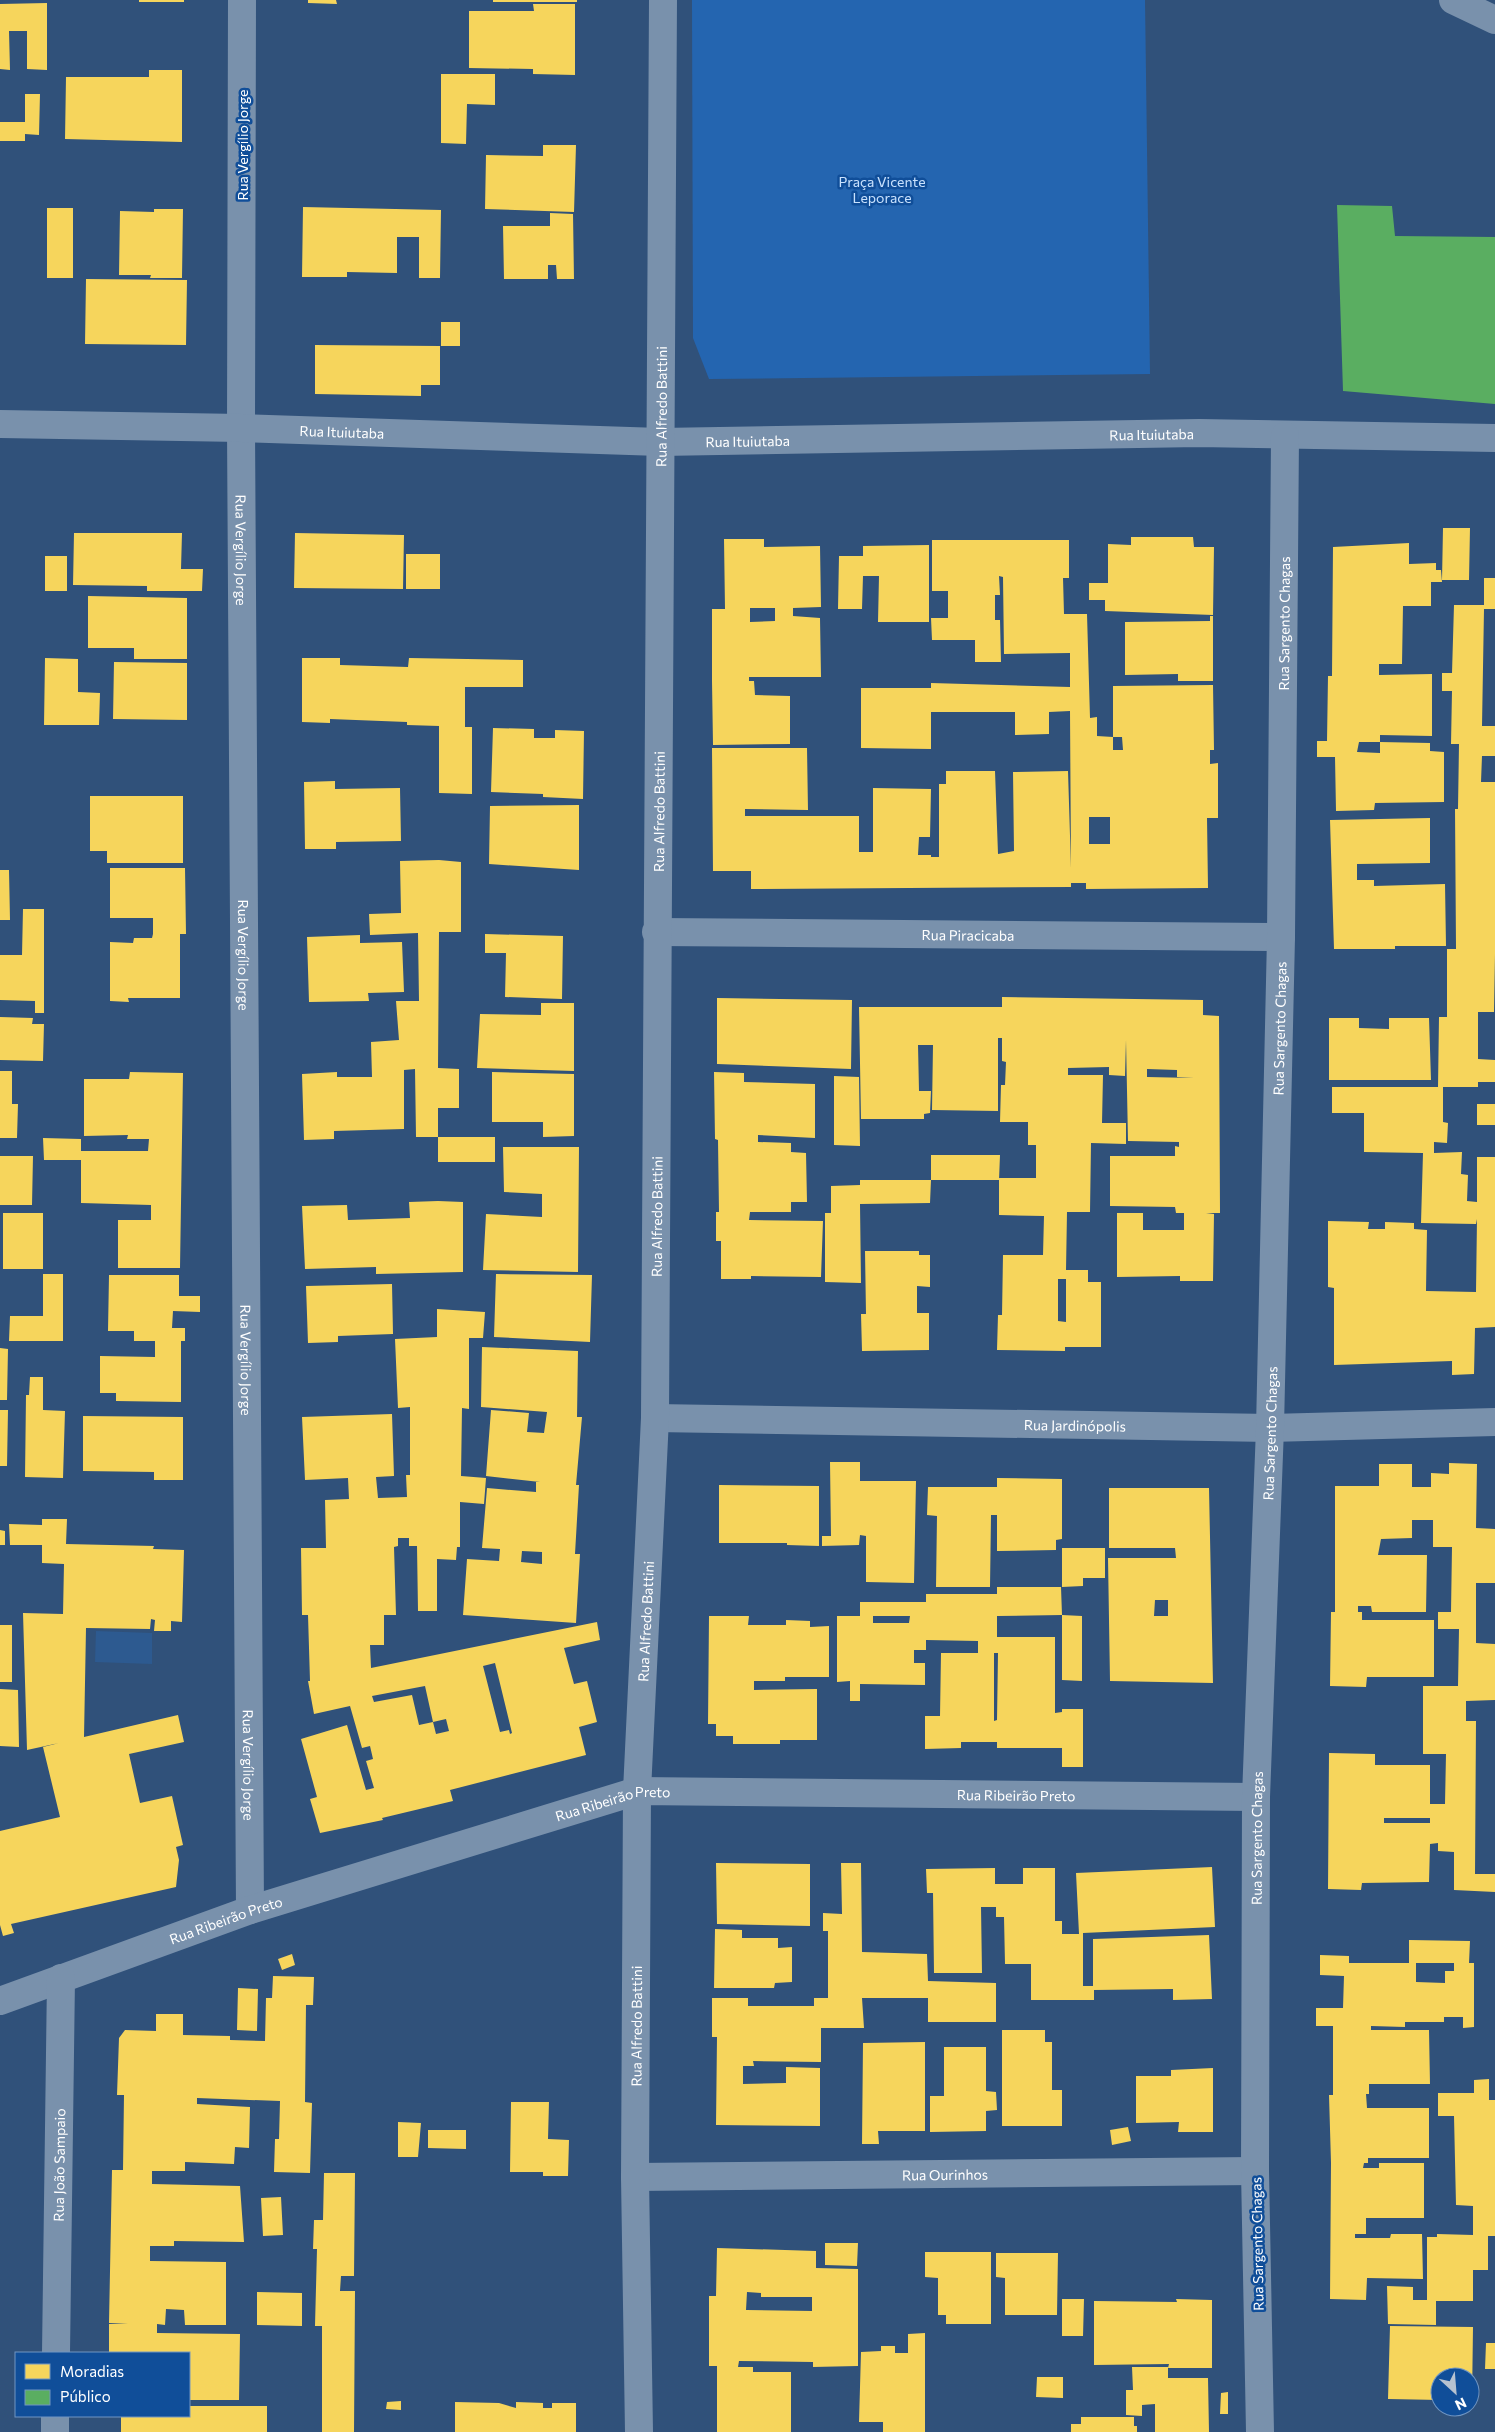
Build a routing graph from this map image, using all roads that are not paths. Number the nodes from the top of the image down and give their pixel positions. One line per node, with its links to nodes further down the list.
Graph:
1 (242, 0): 6 (street, Rua Vergílio Jorge)
2 (663, 0): 9 (street, Rua Alfredo Battini)
3 (1452, 0): 4 (street)
4 (1495, 20)
5 (0, 424): 6 (street, Rua Ituiutaba)
6 (241, 428): 9 (street, Rua Ituiutaba); 17 (street, Rua Vergílio Jorge)
7 (1285, 436): 8 (street, Rua Ituiutaba); 9 (street, Rua Ituiutaba); 11 (street, Rua Sargento Chagas)
8 (1495, 438)
9 (660, 442): 10 (street, Rua Alfredo Battini)
10 (656, 932): 11 (street, Rua Piracicaba); 12 (street, Rua Alfredo Battini)
11 (1281, 937): 14 (street, Rua Sargento Chagas)
12 (655, 1418): 14 (street, Rua Jardinópolis); 15 (street, Rua Alfredo Battini)
13 (1495, 1422): 14 (street, Rua Jardinópolis)
14 (1270, 1428): 16 (street, Rua Sargento Chagas)
15 (637, 1791): 16 (street, Rua Ribeirão Preto); 17 (street, Rua Ribeirão Preto); 21 (street, Rua Alfredo Battini)
16 (1256, 1797): 20 (street, Rua Sargento Chagas)
17 (250, 1910): 18 (street, Rua Ribeirão Preto)
18 (61, 1978): 19 (street, Rua Ribeirão Preto); 22 (street, Rua João Sampaio)
19 (0, 2001)
20 (1256, 2171): 21 (street, Rua Ourinhos); 26 (street, Rua Sargento Chagas)
21 (635, 2177): 25 (street, Rua Alfredo Battini)
22 (56, 2352)
23 (55, 2417): 24 (street)
24 (55, 2432)
25 (639, 2432)
26 (1260, 2432)

